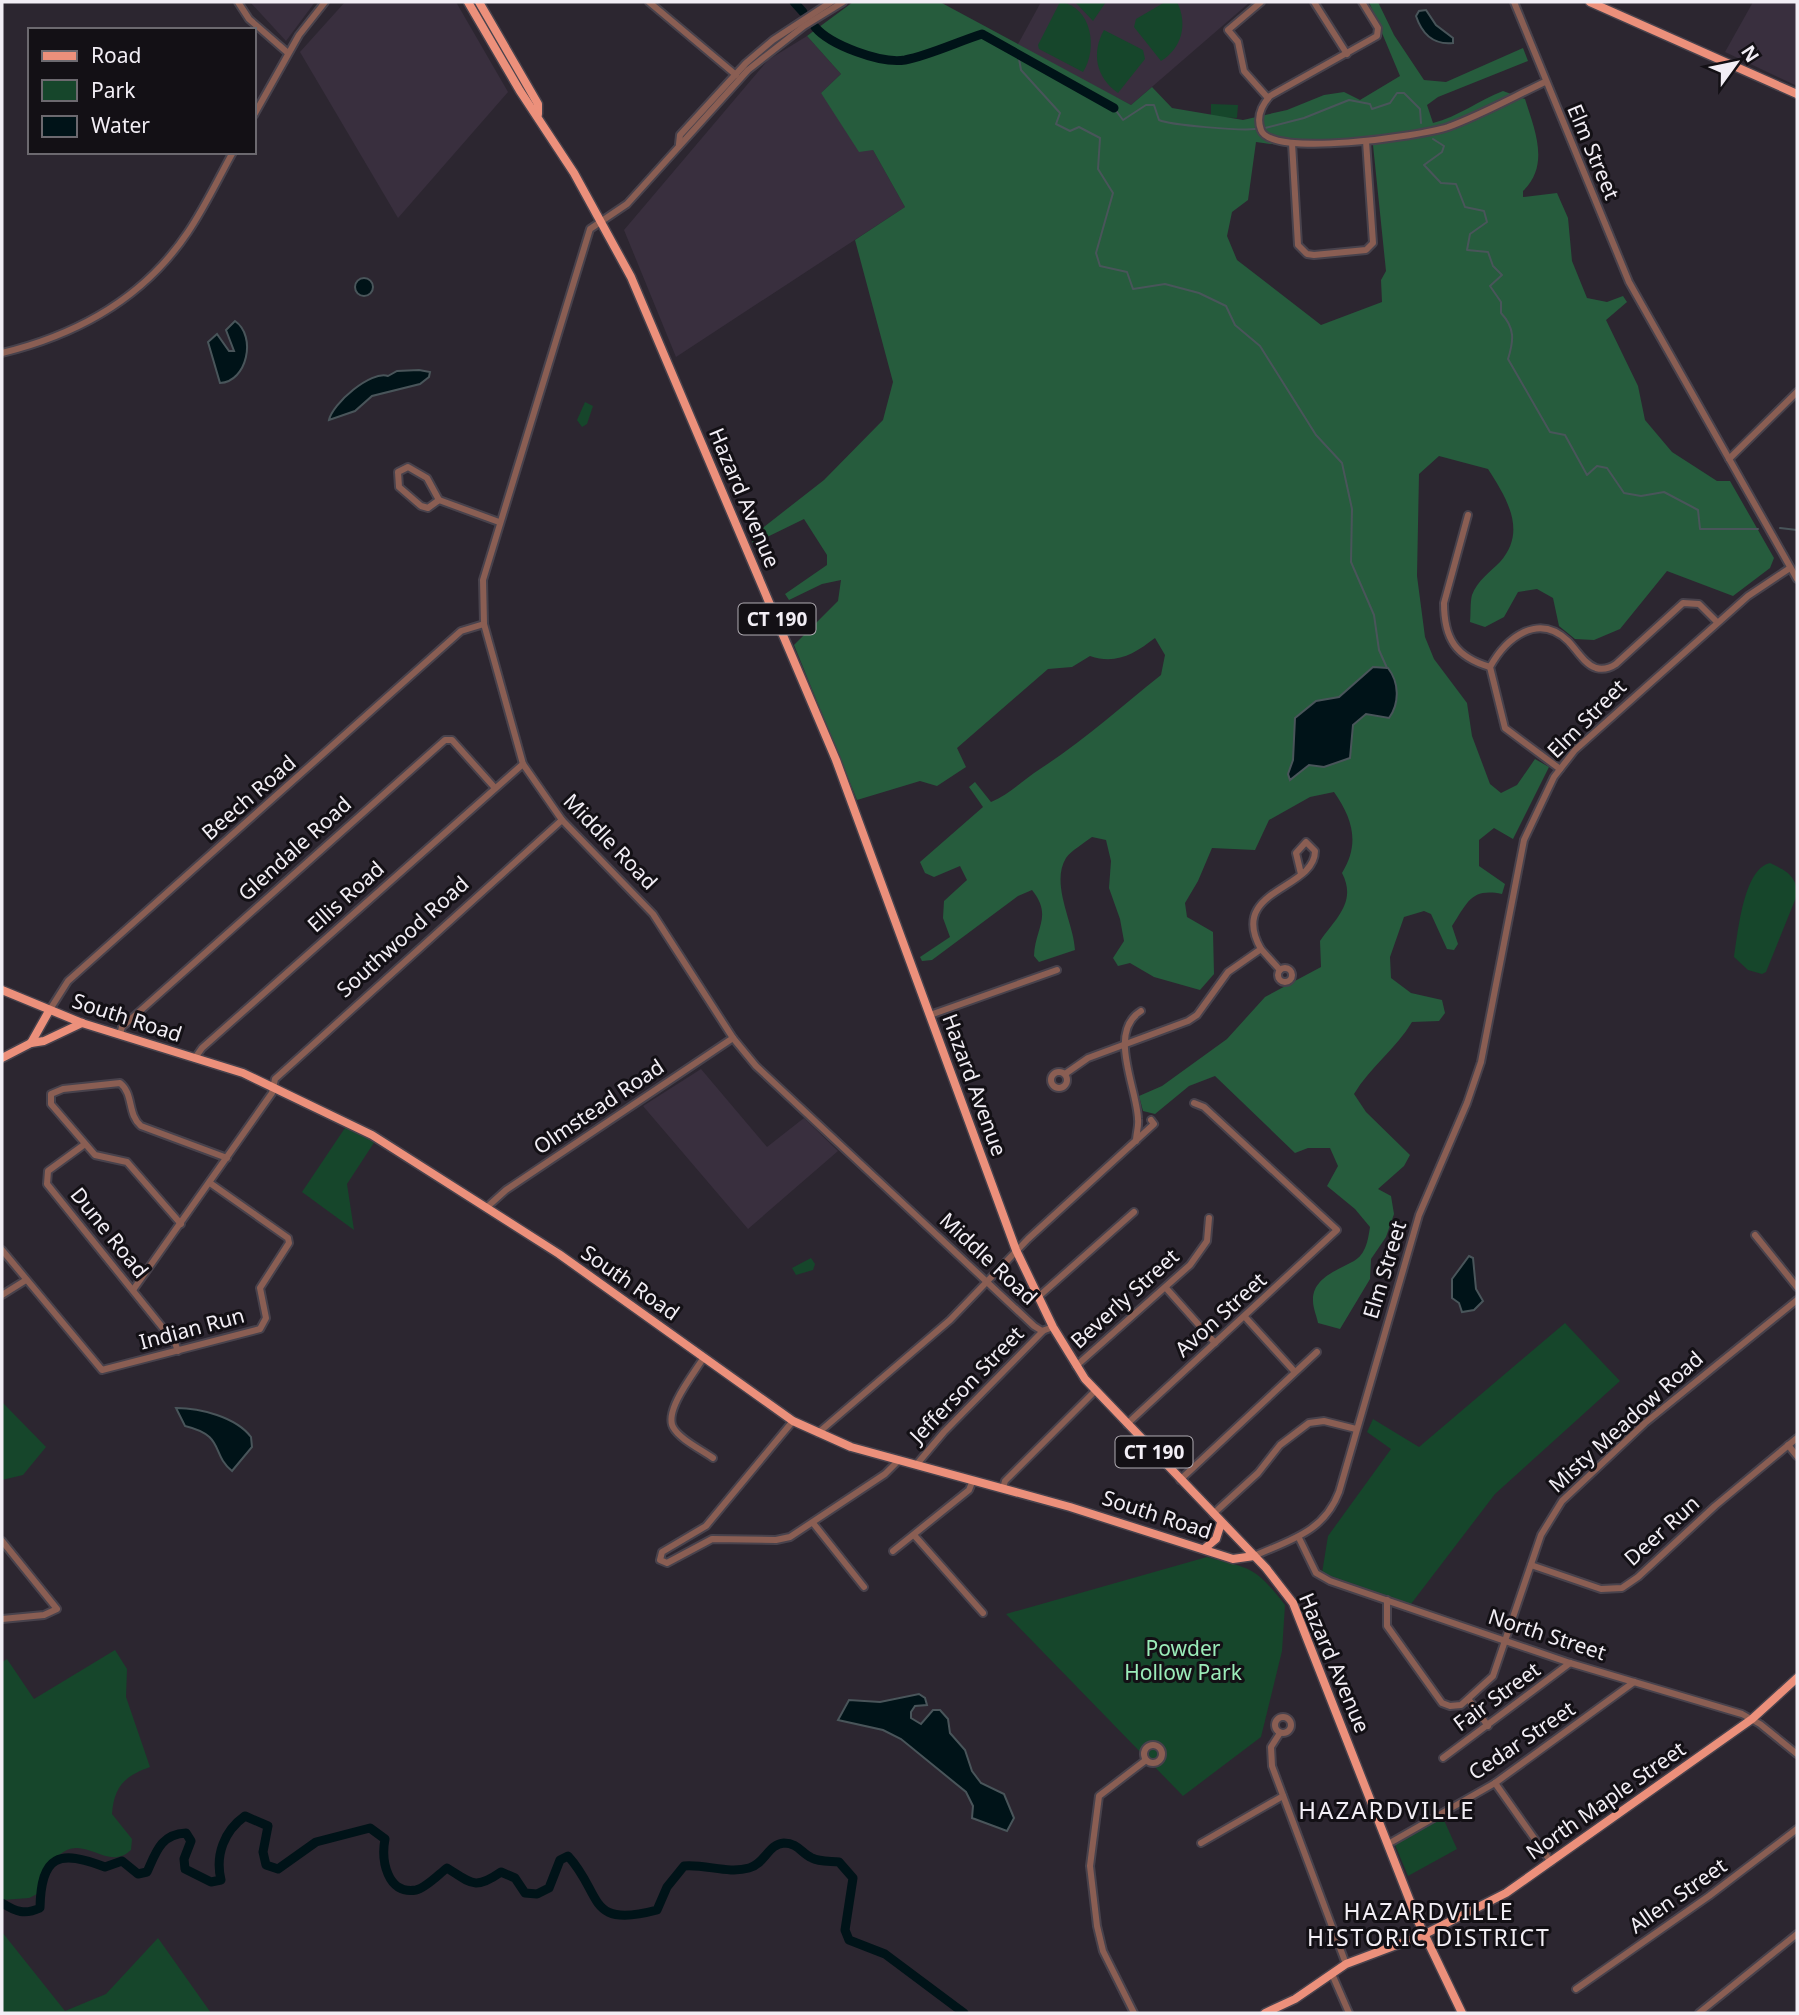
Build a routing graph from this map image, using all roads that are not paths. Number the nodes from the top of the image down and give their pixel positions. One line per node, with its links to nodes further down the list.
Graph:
1 (238, 2): 15 (street)
2 (325, 2): 15 (street)
3 (468, 2): 14 (main road, Hazard Avenue / CT 190)
4 (479, 2): 17 (main road, Hazard Avenue / CT 190)
5 (649, 2): 18 (street)
6 (831, 2): 13 (street)
7 (843, 2): 13 (street)
8 (1261, 2): 21 (street)
9 (1314, 2): 16 (street)
10 (1362, 2): 16 (street)
11 (1514, 2): 19 (street, Elm Street)
12 (1590, 2): 20 (main road)
13 (788, 34): 18 (street, Middle Road)
14 (495, 48): 17 (main road); 23 (main road, Hazard Avenue / CT 190)
15 (288, 53): 22 (street)
16 (1347, 54): 21 (street)
17 (512, 59): 23 (main road, Hazard Avenue / CT 190)
18 (737, 76): 27 (street, Middle Road)
19 (1545, 82): 24 (street); 30 (street, Elm Street)
20 (1797, 94)
21 (1268, 98): 25 (street)
22 (256, 111)
23 (538, 114): 27 (main road, Hazard Avenue / CT 190)
24 (1366, 141): 25 (street); 25 (street)
25 (1292, 143)
26 (232, 154): 28 (street)
27 (602, 221): 33 (street, Middle Road); 50 (main road, Hazard Avenue / CT 190)
28 (2, 353)
29 (1797, 392): 30 (street)
30 (1729, 459): 34 (street, Elm Street)
31 (439, 500): 31 (street); 33 (street)
32 (1468, 515): 38 (street)
33 (499, 522): 37 (street, Middle Road)
34 (1790, 568): 35 (street); 36 (street, Elm Street)
35 (1797, 579)
36 (1717, 622): 38 (street); 40 (street, Elm Street)
37 (484, 624): 39 (street, Middle Road); 48 (street, Beech Road)
38 (1490, 667): 40 (street)
39 (523, 764): 41 (street, Ellis Road); 42 (street, Middle Road)
40 (1560, 769): 93 (street, Elm Street)
41 (495, 788): 52 (street, Glendale Road); 57 (street, Ellis Road)
42 (562, 820): 53 (street, Middle Road); 59 (street, Southwood Road)
43 (1301, 874): 43 (street); 44 (street)
44 (1261, 950): 46 (street); 55 (street)
45 (1057, 970): 50 (street)
46 (1280, 970)
47 (2, 990): 48 (main road, South Road)
48 (49, 1011): 51 (main road, South Road); 54 (main road)
49 (1141, 1011): 55 (street)
50 (929, 1015): 72 (main road, Hazard Avenue / CT 190)
51 (82, 1023): 52 (main road, South Road); 54 (main road)
52 (120, 1034): 57 (main road, South Road)
53 (733, 1038): 66 (street, Olmstead Road); 74 (street, Middle Road)
54 (31, 1043): 56 (main road)
55 (1125, 1044): 58 (street); 62 (street)
56 (2, 1058)
57 (195, 1058): 59 (main road, South Road)
58 (1065, 1074)
59 (274, 1085): 64 (street); 66 (main road, South Road)
60 (1194, 1103): 81 (street, Avon Street)
61 (1151, 1120): 62 (street)
62 (1136, 1141): 72 (street)
63 (85, 1144): 64 (street); 69 (street); 77 (street, Dune Road)
64 (227, 1158): 65 (street)
65 (210, 1183): 69 (street); 85 (street, Indian Run)
66 (486, 1208): 87 (main road, South Road)
67 (1134, 1212): 79 (street)
68 (1209, 1218): 76 (street, Beverly Street)
69 (181, 1224): 77 (street)
70 (1755, 1235): 75 (street)
71 (2, 1250): 73 (street, Indian Run)
72 (1017, 1250): 74 (street); 79 (main road, Hazard Avenue / CT 190)
73 (26, 1280): 78 (street); 85 (street, Indian Run)
74 (987, 1283): 83 (street, Middle Road); 94 (street)
75 (1797, 1287)
76 (1166, 1288): 84 (street); 88 (street, Beverly Street)
77 (133, 1290): 85 (street, Dune Road)
78 (2, 1295)
79 (1037, 1298): 82 (main road, Hazard Avenue / CT 190)
80 (1797, 1300): 115 (street, Misty Meadow Road)
81 (1245, 1317): 84 (street, Avon Street); 89 (street)
82 (1053, 1327): 83 (street, Middle Road); 88 (main road, Hazard Avenue / CT 190)
83 (1043, 1331): 100 (street, Jefferson Street)
84 (1215, 1343): 92 (street, Avon Street)
85 (178, 1351)
86 (1317, 1352): 89 (street)
87 (704, 1357): 91 (main road, South Road); 98 (street)
88 (1076, 1366): 90 (main road, Hazard Avenue / CT 190)
89 (1295, 1373): 102 (street)
90 (1096, 1390): 92 (main road, Hazard Avenue / CT 190); 103 (street)
91 (793, 1421): 94 (main road, South Road); 107 (street)
92 (1127, 1424): 102 (main road, Hazard Avenue / CT 190)
93 (1356, 1429): 104 (street); 109 (street, Elm Street)
94 (818, 1433): 99 (main road, South Road)
95 (1797, 1438): 96 (street, Deer Run)
96 (1788, 1445): 97 (street); 115 (street, Deer Run)
97 (1797, 1457)
98 (713, 1458)
99 (899, 1460): 100 (main road, South Road); 105 (street)
100 (917, 1464): 101 (main road, South Road)
101 (973, 1480): 103 (main road, South Road); 108 (street)
102 (1180, 1480): 104 (main road, Hazard Avenue / CT 190)
103 (1003, 1488): 112 (main road, South Road)
104 (1213, 1514): 106 (main road, Hazard Avenue / CT 190)
105 (813, 1523): 110 (street); 116 (street)
106 (1221, 1523): 112 (main road); 114 (main road, Hazard Avenue / CT 190)
107 (706, 1526): 110 (street); 110 (street)
108 (914, 1535): 113 (street); 118 (street)
109 (1299, 1538): 114 (street, Elm Street); 117 (street, North Street)
110 (712, 1539)
111 (2, 1541): 119 (street)
112 (1204, 1549): 114 (main road, South Road)
113 (893, 1551)
114 (1254, 1556): 135 (main road, Hazard Avenue / CT 190)
115 (1531, 1565): 120 (street, Misty Meadow Road)
116 (864, 1587)
117 (1387, 1600): 120 (street, North Street); 124 (street)
118 (983, 1613)
119 (2, 1619)
120 (1507, 1640): 121 (street, North Street); 124 (street, Misty Meadow Road)
121 (1570, 1663): 123 (street, North Street); 126 (street, Fair Street)
122 (1797, 1678): 125 (main road, North Maple Street)
123 (1634, 1682): 125 (street, North Street); 131 (street, Cedar Street)
124 (1469, 1700): 126 (street)
125 (1752, 1718): 128 (street, North Street); 136 (main road, North Maple Street)
126 (1488, 1726): 129 (street, Fair Street)
127 (1280, 1732): 132 (street)
128 (1797, 1754)
129 (1443, 1758)
130 (1146, 1760): 142 (street)
131 (1496, 1783): 135 (street, Cedar Street); 136 (street)
132 (1283, 1796): 134 (street); 139 (street)
133 (1797, 1829): 141 (street, Allen Street)
134 (1201, 1843)
135 (1388, 1844): 138 (main road, Hazard Avenue / CT 190)
136 (1551, 1862): 138 (main road, North Maple Street)
137 (1797, 1934): 146 (street)
138 (1423, 1935): 139 (main road, North Maple Street); 145 (main road, Hazard Avenue / CT 190)
139 (1346, 1964): 140 (main road, North Maple Street)
140 (1332, 1974): 143 (main road, North Maple Street); 144 (street)
141 (1576, 1989)
142 (1134, 2013)
143 (1267, 2013)
144 (1349, 2013)
145 (1462, 2013)
146 (1699, 2013)

